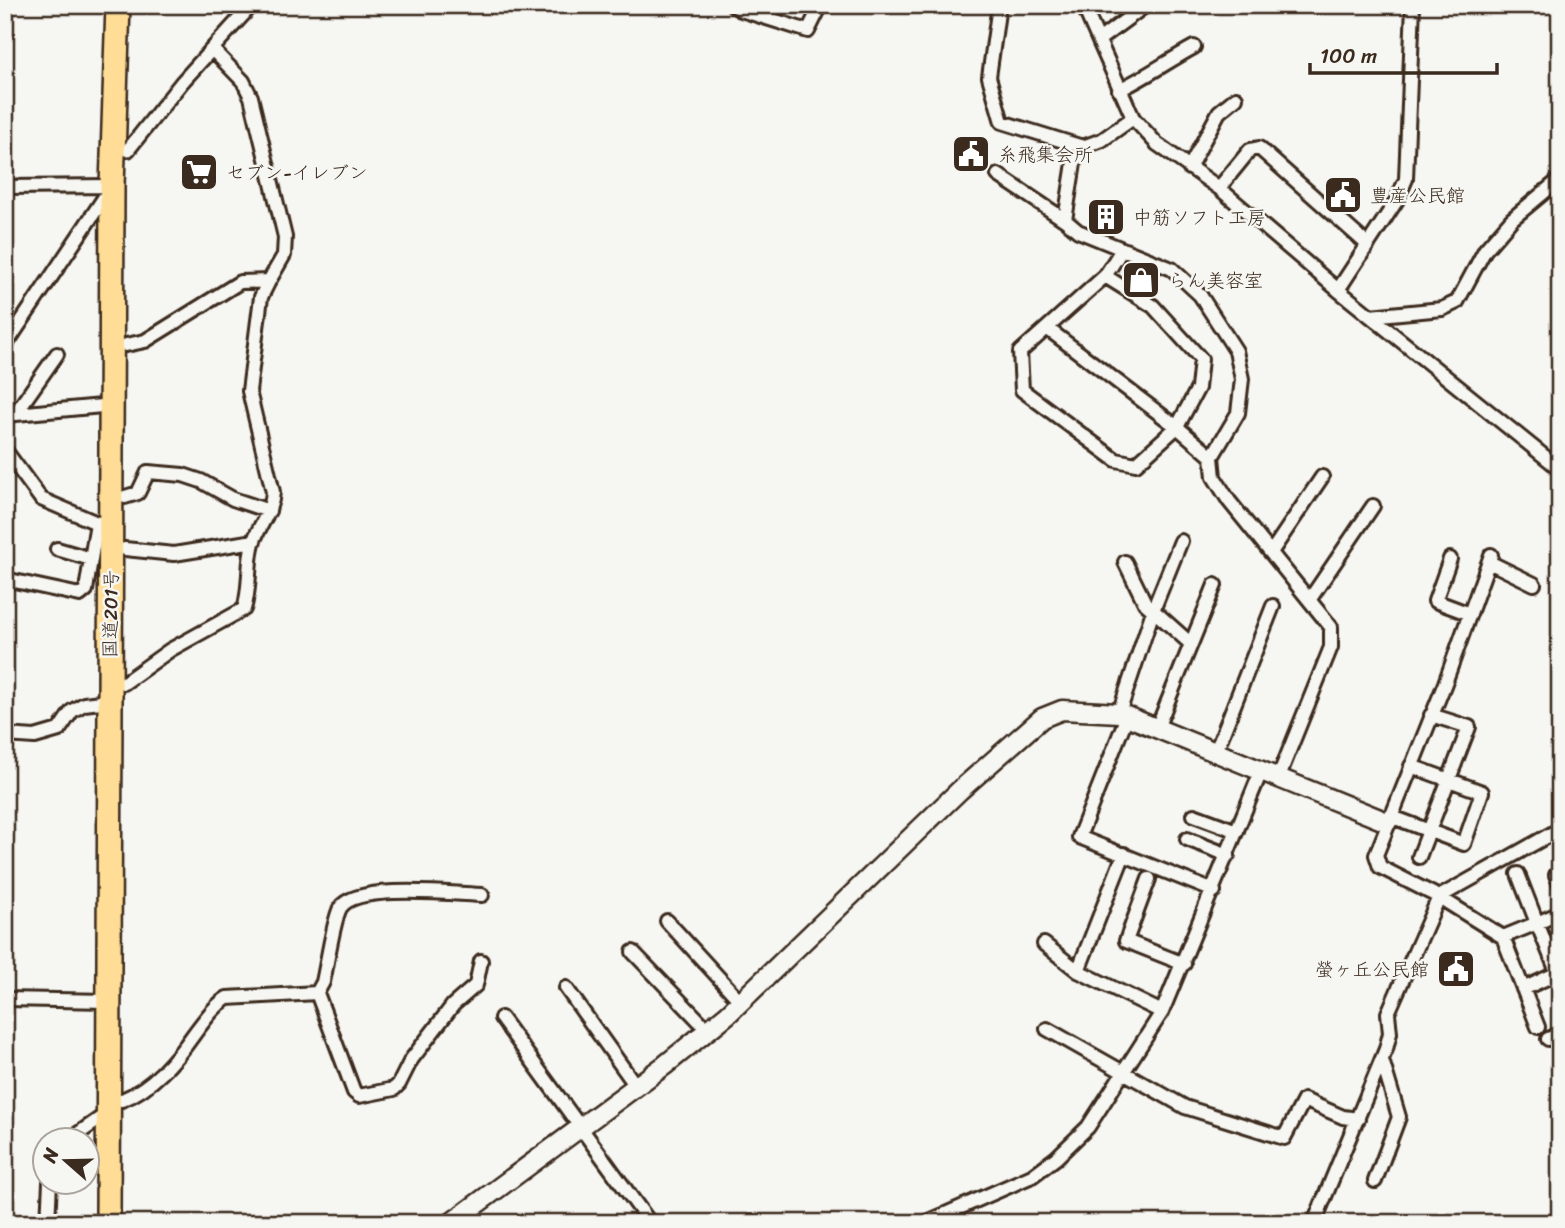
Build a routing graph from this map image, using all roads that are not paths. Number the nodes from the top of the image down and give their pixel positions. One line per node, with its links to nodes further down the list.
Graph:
1 (118, 5): 21 (highway, 国道201号)
2 (131, 5): 17 (highway, 国道201号)
3 (252, 5): 12 (street)
4 (733, 5): 5 (street)
5 (821, 5)
6 (999, 5): 16 (street)
7 (1083, 5): 10 (street)
8 (1146, 5): 10 (street)
9 (1413, 5): 25 (street)
10 (1100, 39): 13 (street)
11 (1194, 47): 13 (street)
12 (212, 49): 17 (street); 28 (street)
13 (1119, 90): 15 (street)
14 (1236, 98): 18 (street)
15 (1133, 118): 16 (street); 18 (street)
16 (1083, 147): 24 (street)
17 (128, 150): 32 (highway, 国道201号)
18 (1189, 168): 23 (street)
19 (998, 175): 24 (street)
20 (1560, 179): 30 (street)
21 (112, 186): 22 (street); 33 (street); 35 (highway, 国道201号)
22 (5, 187)
23 (1219, 188): 25 (street); 29 (street)
24 (1065, 220): 26 (street)
25 (1367, 245): 29 (street)
26 (1121, 251): 27 (street); 39 (street)
27 (1105, 276): 31 (street); 37 (street)
28 (270, 281): 32 (street); 44 (street)
29 (1338, 290): 30 (street)
30 (1370, 316): 40 (street)
31 (1048, 329): 37 (street); 37 (street)
32 (126, 345): 42 (highway, 国道201号)
33 (5, 346)
34 (57, 354): 36 (street)
35 (113, 405): 36 (street); 45 (highway, 国道201号)
36 (10, 415)
37 (1177, 427): 39 (street)
38 (5, 450): 45 (street)
39 (1212, 457): 50 (street)
40 (1560, 469)
41 (1322, 477): 50 (street)
42 (125, 497): 44 (street); 49 (highway, 国道201号)
43 (1373, 506): 57 (street)
44 (269, 511): 46 (street)
45 (104, 523): 51 (street); 63 (highway, 国道201号)
46 (254, 541): 49 (street); 62 (street)
47 (1181, 541): 59 (street)
48 (57, 549): 51 (street)
49 (125, 549): 62 (highway, 国道201号)
50 (1272, 551): 57 (street)
51 (91, 559): 54 (street)
52 (1450, 559): 60 (street)
53 (1125, 562): 59 (street)
54 (5, 579)
55 (1534, 584): 60 (street)
56 (1215, 585): 61 (street)
57 (1310, 599): 71 (street)
58 (1273, 606): 68 (street)
59 (1154, 608): 61 (street); 64 (street)
60 (1470, 614): 65 (street)
61 (1191, 643): 66 (street)
62 (124, 683): 111 (highway, 国道201号)
63 (109, 701): 67 (street); 101 (highway, 国道201号)
64 (1123, 714): 66 (street); 79 (street); 102 (street)
65 (1432, 715): 69 (street); 72 (street)
66 (1157, 728): 68 (street)
67 (5, 735)
68 (1216, 751): 70 (street)
69 (1410, 766): 72 (street); 74 (street)
70 (1262, 769): 71 (street); 76 (street)
71 (1279, 776): 74 (street)
72 (1449, 780): 77 (street); 77 (street)
73 (1194, 815): 76 (street)
74 (1388, 819): 77 (street); 86 (street)
75 (1560, 829): 86 (street)
76 (1237, 831): 80 (street)
77 (1429, 831): 81 (street)
78 (1187, 839): 80 (street)
79 (1124, 854): 84 (street); 95 (street)
80 (1228, 855): 84 (street)
81 (1419, 857)
82 (1518, 874): 89 (street)
83 (1149, 879): 94 (street)
84 (1214, 891): 94 (street)
85 (482, 895): 99 (street)
86 (1439, 897): 90 (street); 108 (street)
87 (1560, 913): 89 (street)
88 (667, 921): 102 (street)
89 (1537, 923): 90 (street); 96 (street)
90 (1503, 937): 98 (street)
91 (1044, 944): 95 (street)
92 (634, 952): 107 (street)
93 (481, 961): 99 (street)
94 (1184, 964): 103 (street)
95 (1077, 971): 103 (street)
96 (1559, 975): 98 (street)
97 (566, 988): 110 (street)
98 (1523, 989): 105 (street)
99 (317, 993): 111 (street)
100 (5, 999): 101 (street)
101 (108, 1001): 111 (highway, 国道201号)
102 (741, 1002): 107 (street)
103 (1162, 1012): 109 (street)
104 (501, 1017): 114 (street)
105 (1538, 1027)
106 (1047, 1028): 109 (street)
107 (708, 1030): 110 (street)
108 (1382, 1060): 112 (street); 115 (street)
109 (1125, 1071): 112 (street); 122 (street)
110 (636, 1086): 114 (street)
111 (115, 1107): 113 (street); 118 (highway, 国道201号); 119 (highway, 国道201号)
112 (1359, 1118): 123 (street)
113 (89, 1126)
114 (580, 1127): 120 (street); 121 (street)
115 (1375, 1181)
116 (49, 1196): 117 (street)
117 (48, 1223)
118 (108, 1223)
119 (123, 1223)
120 (452, 1223)
121 (650, 1223)
122 (925, 1223)
123 (1314, 1223)

